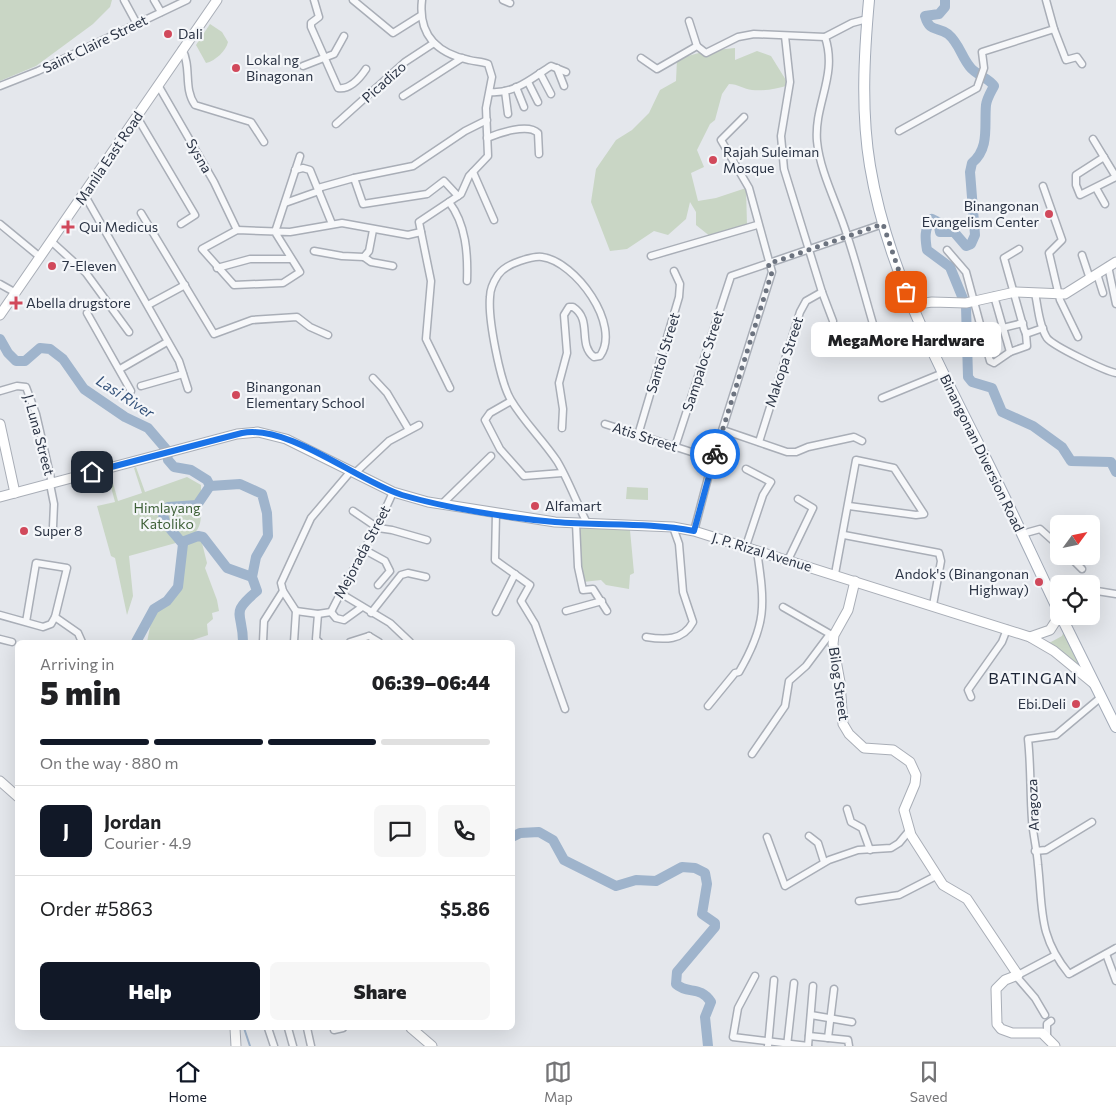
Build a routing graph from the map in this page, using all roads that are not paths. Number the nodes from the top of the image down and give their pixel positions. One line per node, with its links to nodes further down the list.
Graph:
1 (124, 0): 14 (street)
2 (154, 0): 10 (street)
3 (187, 0): 10 (street, Saint Claire Street)
4 (217, 0): 21 (main road, Manila East Road)
5 (314, 0): 24 (street)
6 (353, 0): 11 (street)
7 (422, 0): 11 (street)
8 (869, 0): 12 (main road, Binangonan Diversion Road)
9 (1046, 0): 15 (street)
10 (161, 12): 14 (street, Saint Claire Street)
11 (420, 16): 19 (street)
12 (867, 19): 18 (street); 73 (main road, Binangonan Diversion Road)
13 (689, 21): 20 (street)
14 (137, 24): 33 (street, Saint Claire Street)
15 (1054, 29): 25 (street); 47 (street)
16 (344, 36): 24 (street)
17 (785, 36): 18 (street); 20 (street); 80 (street)
18 (825, 37): 78 (street)
19 (434, 43): 22 (street); 46 (street, Picadizo)
20 (697, 46): 23 (street)
21 (182, 49): 32 (main road, Manila East Road); 50 (street)
22 (462, 58): 37 (street); 39 (street)
23 (641, 58)
24 (325, 59): 26 (street); 28 (street)
25 (1082, 64)
26 (303, 66)
27 (557, 68): 29 (street); 30 (street); 34 (street)
28 (366, 69)
29 (566, 72)
30 (540, 73): 31 (street); 38 (street)
31 (528, 82): 35 (street); 40 (street)
32 (158, 85): 43 (main road, Manila East Road); 74 (street, Sysna)
33 (1, 86)
34 (564, 86)
35 (516, 87): 36 (street); 41 (street)
36 (505, 91): 37 (street); 42 (street)
37 (490, 92): 45 (street)
38 (551, 94)
39 (403, 96)
40 (538, 102)
41 (524, 107)
42 (508, 114)
43 (137, 117): 62 (main road, Manila East Road); 70 (street)
44 (744, 117): 72 (street)
45 (487, 120): 48 (street); 58 (street)
46 (336, 124)
47 (898, 131)
48 (487, 138): 51 (street); 56 (street)
49 (1092, 139): 53 (street)
50 (264, 142)
51 (539, 154)
52 (300, 156): 55 (street)
53 (1104, 157): 54 (street); 60 (street)
54 (1114, 167): 57 (street)
55 (295, 170): 61 (street); 65 (street)
56 (473, 172): 63 (street); 68 (street)
57 (1116, 177): 60 (street)
58 (354, 178): 61 (street); 63 (street)
59 (1044, 186): 103 (street)
60 (1096, 188): 66 (street)
61 (318, 190): 65 (street); 71 (street)
62 (84, 194): 79 (main road, Manila East Road); 107 (street)
63 (458, 196): 64 (street)
64 (449, 202): 77 (street); 95 (street)
65 (285, 203): 76 (street)
66 (1105, 204)
67 (141, 213): 97 (street)
68 (494, 220)
69 (0, 224): 86 (street)
70 (181, 224)
71 (332, 224): 75 (street); 76 (street)
72 (757, 224): 85 (street); 89 (street)
73 (883, 224): 78 (street); 108 (main road, Binangonan Diversion Road)
74 (237, 230): 76 (street); 92 (street)
75 (373, 230): 77 (street); 87 (street)
76 (275, 232): 88 (street)
77 (421, 232): 129 (street)
78 (847, 236): 80 (street); 117 (street)
79 (52, 242): 86 (main road, Manila East Road); 115 (street)
80 (808, 249): 89 (street); 98 (street)
81 (1019, 249): 99 (street)
82 (947, 250): 105 (street)
83 (314, 251): 87 (street)
84 (1082, 255): 94 (street)
85 (651, 256)
86 (40, 257): 100 (main road, Manila East Road)
87 (364, 257): 91 (street)
88 (291, 259): 92 (street); 92 (street)
89 (768, 264): 140 (street); 144 (street, Sampaloc Street)
90 (1112, 264): 94 (main road); 106 (street)
91 (393, 266)
92 (217, 268)
93 (674, 270): 141 (street, Santol Street)
94 (1093, 276): 102 (street); 103 (main road)
95 (467, 282)
96 (0, 284): 100 (street)
97 (185, 285): 107 (street); 119 (street)
98 (822, 292): 111 (street); 143 (street, Makopa Street)
99 (1015, 292): 101 (main road); 104 (main road); 112 (street)
100 (16, 293): 110 (main road, Manila East Road)
101 (1035, 293): 103 (main road); 114 (street)
102 (1103, 293)
103 (1058, 294): 120 (street)
104 (994, 296): 105 (main road); 113 (street)
105 (967, 303): 108 (main road); 116 (street)
106 (1116, 304)
107 (148, 305): 121 (street)
108 (911, 305): 124 (main road, Binangonan Diversion Road)
109 (87, 313): 123 (street)
110 (0, 315)
111 (833, 321)
112 (1022, 323): 113 (street); 118 (street)
113 (1002, 328): 116 (street); 122 (street)
114 (1043, 328): 118 (street); 125 (street)
115 (129, 332)
116 (982, 333): 122 (street)
117 (876, 334)
118 (1026, 334): 122 (street)
119 (328, 336)
120 (1078, 337)
121 (167, 342): 123 (street); 126 (street)
122 (1010, 352)
123 (120, 369): 132 (street)
124 (943, 373): 133 (street); 165 (main road, Binangonan Diversion Road)
125 (1116, 373)
126 (183, 374): 128 (street); 130 (street)
127 (373, 378): 139 (street)
128 (141, 386)
129 (450, 388)
130 (188, 389)
131 (0, 391): 150 (street, J. Luna Street)
132 (131, 391)
133 (882, 398)
134 (511, 401): 138 (street); 149 (street); 149 (street)
135 (0, 424): 152 (main road)
136 (605, 424): 141 (street, Atis Street)
137 (419, 425): 139 (street)
138 (562, 428)
139 (409, 430): 148 (street)
140 (723, 430): 143 (street); 146 (street)
141 (638, 435): 144 (street, Atis Street)
142 (862, 441): 143 (street)
143 (759, 442)
144 (675, 447): 146 (street, Atis Street)
145 (491, 456): 155 (street)
146 (713, 459): 164 (street)
147 (746, 469): 169 (street)
148 (353, 472): 150 (main road, J. P. Rizal Avenue); 151 (main road, J. P. Rizal Avenue); 180 (street)
149 (562, 473): 160 (street)
150 (51, 484): 152 (main road, J. P. Rizal Avenue); 161 (street, J. Luna Street)
151 (393, 492): 155 (main road, J. P. Rizal Avenue); 163 (street, Mejorada Street)
152 (15, 493): 153 (main road, J. P. Rizal Avenue)
153 (0, 497)
154 (798, 499): 172 (street)
155 (442, 504): 158 (main road, J. P. Rizal Avenue)
156 (849, 506): 156 (street); 166 (street)
157 (353, 511): 163 (street)
158 (496, 513): 159 (main road, J. P. Rizal Avenue); 175 (street)
159 (576, 522): 160 (main road, J. P. Rizal Avenue); 185 (street)
160 (587, 523): 162 (main road, J. P. Rizal Avenue)
161 (53, 526)
162 (673, 527): 164 (main road, J. P. Rizal Avenue); 204 (street)
163 (378, 528): 168 (street); 170 (street, Mejorada Street)
164 (694, 531): 169 (main road, J. P. Rizal Avenue)
165 (1022, 534): 167 (street); 183 (main road, Binangonan Diversion Road)
166 (844, 535): 176 (street); 186 (street)
167 (1050, 538)
168 (427, 540)
169 (746, 546): 171 (main road, J. P. Rizal Avenue)
170 (364, 548): 179 (street); 182 (street, Mejorada Street)
171 (757, 551): 172 (main road, J. P. Rizal Avenue); 215 (street)
172 (788, 560): 176 (main road, J. P. Rizal Avenue)
173 (1078, 565): 174 (street)
174 (1082, 569)
175 (515, 574): 192 (street); 216 (street)
176 (835, 574): 178 (main road, J. P. Rizal Avenue)
177 (426, 577): 194 (street)
178 (856, 581): 186 (main road, J. P. Rizal Avenue); 202 (main road, Bilog Street)
179 (378, 585)
180 (282, 591): 190 (street); 207 (street)
181 (1100, 591): 184 (street)
182 (340, 592): 187 (street); 191 (street, Mejorada Street)
183 (1050, 593)
184 (1116, 594)
185 (602, 601): 189 (street); 193 (street)
186 (933, 605): 201 (main road, J. P. Rizal Avenue)
187 (362, 607): 191 (street); 194 (street)
188 (783, 607): 202 (street)
189 (608, 611)
190 (296, 612): 195 (street); 208 (street)
191 (330, 612): 195 (street)
192 (496, 612)
193 (566, 612)
194 (372, 613): 210 (street)
195 (318, 614): 209 (street)
196 (0, 615): 198 (street)
197 (55, 618): 198 (street); 198 (street); 206 (street)
198 (26, 622)
199 (1054, 625): 203 (main road)
200 (1065, 625): 212 (main road)
201 (1007, 629): 203 (main road, J. P. Rizal Avenue); 213 (street)
202 (832, 634): 218 (street); 223 (main road, Bilog Street)
203 (1030, 637): 212 (main road, J. P. Rizal Avenue)
204 (646, 638)
205 (0, 639): 211 (street)
206 (81, 640)
207 (264, 640)
208 (294, 640)
209 (317, 640)
210 (408, 640)
211 (12, 642)
212 (1094, 683): 214 (main road)
213 (971, 697)
214 (1100, 698): 217 (main road); 227 (street, Aragoza)
215 (708, 706)
216 (566, 709)
217 (1116, 727)
218 (752, 754)
219 (0, 781): 220 (main road)
220 (15, 795)
221 (848, 809): 226 (street)
222 (1092, 822): 227 (street)
223 (910, 831): 226 (street); 229 (main road, Bilog Street)
224 (809, 836): 228 (street)
225 (767, 837): 228 (street)
226 (870, 850): 228 (street)
227 (1036, 850): 233 (street, Aragoza)
228 (824, 862)
229 (936, 876): 230 (street); 234 (main road, Bilog Street)
230 (860, 901)
231 (1116, 948): 232 (street)
232 (1106, 954): 233 (street); 237 (street)
233 (1054, 956): 234 (street)
234 (1017, 975): 242 (street); 252 (main road)
235 (755, 976): 253 (street)
236 (774, 980): 255 (street)
237 (1116, 981)
238 (794, 983): 256 (street)
239 (814, 986): 241 (street)
240 (834, 989): 243 (street)
241 (811, 1015): 243 (street); 251 (street)
242 (1045, 1016)
243 (830, 1018): 245 (street); 254 (street)
244 (1051, 1021): 252 (street)
245 (852, 1022)
246 (236, 1030): 257 (main road)
247 (269, 1030): 258 (street)
248 (289, 1030): 259 (street)
249 (307, 1030): 260 (street)
250 (413, 1030): 261 (main road)
251 (809, 1036): 254 (street); 263 (street)
252 (1047, 1037): 265 (main road)
253 (745, 1038): 255 (street); 262 (street)
254 (828, 1038): 264 (street)
255 (768, 1044): 256 (street)
256 (787, 1045): 263 (street)
257 (236, 1046)
258 (274, 1046)
259 (293, 1046)
260 (311, 1046)
261 (432, 1046)
262 (746, 1046)
263 (808, 1046)
264 (849, 1046)
265 (1055, 1046)

